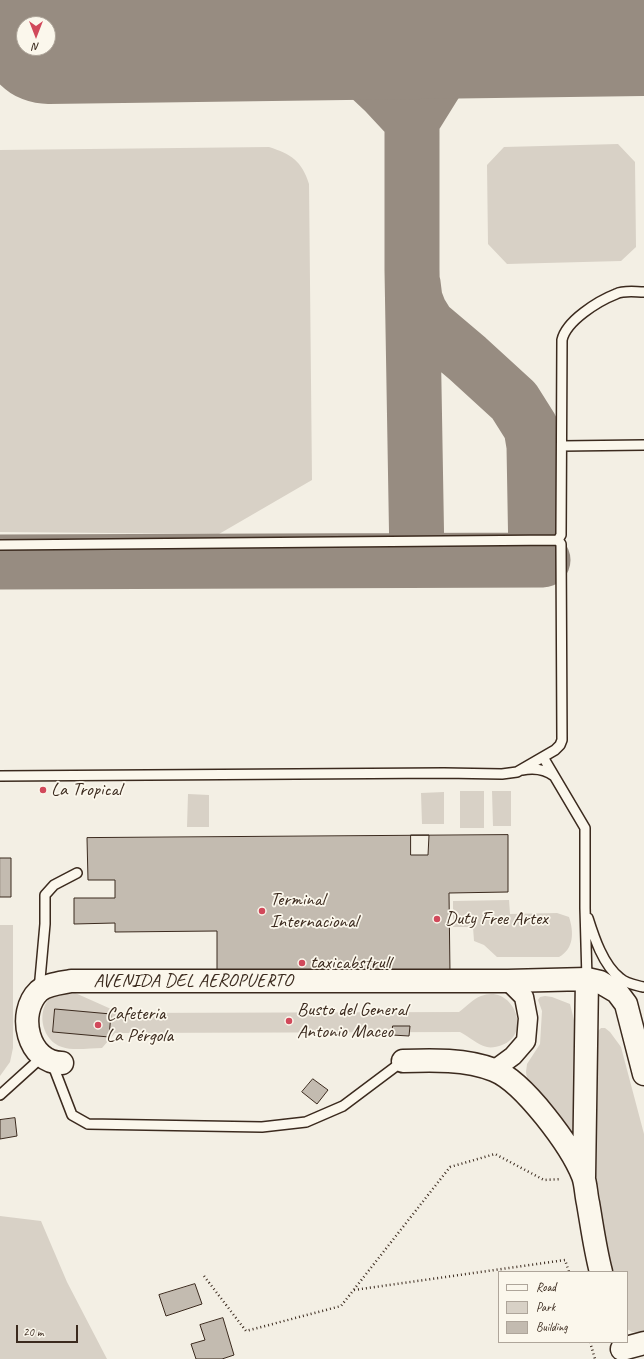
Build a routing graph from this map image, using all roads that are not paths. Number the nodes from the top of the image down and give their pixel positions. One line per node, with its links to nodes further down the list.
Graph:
1 (644, 292): 3 (lane)
2 (644, 445): 3 (lane)
3 (562, 446): 4 (lane)
4 (558, 540): 5 (lane); 6 (lane)
5 (0, 545)
6 (560, 745): 7 (lane); 10 (lane)
7 (543, 757): 8 (lane); 10 (lane)
8 (516, 772): 9 (lane); 10 (lane)
9 (0, 776)
10 (556, 778): 12 (lane)
11 (77, 874): 16 (lane)
12 (585, 908): 13 (lane); 15 (lane)
13 (587, 979): 14 (main road, AVENIDA DEL AEROPUERTO); 17 (main road, AVENIDA DEL AEROPUERTO); 23 (main road)
14 (508, 981): 16 (main road, AVENIDA DEL AEROPUERTO); 20 (street)
15 (644, 987): 17 (lane)
16 (39, 991): 18 (main road)
17 (617, 992): 21 (main road, AVENIDA DEL AEROPUERTO)
18 (52, 1061): 19 (lane); 22 (lane)
19 (403, 1061): 20 (main road)
20 (494, 1070): 23 (main road)
21 (644, 1074)
22 (0, 1096)
23 (584, 1177): 24 (main road)
24 (601, 1271)
25 (644, 1343): 26 (main road)
26 (623, 1353)

